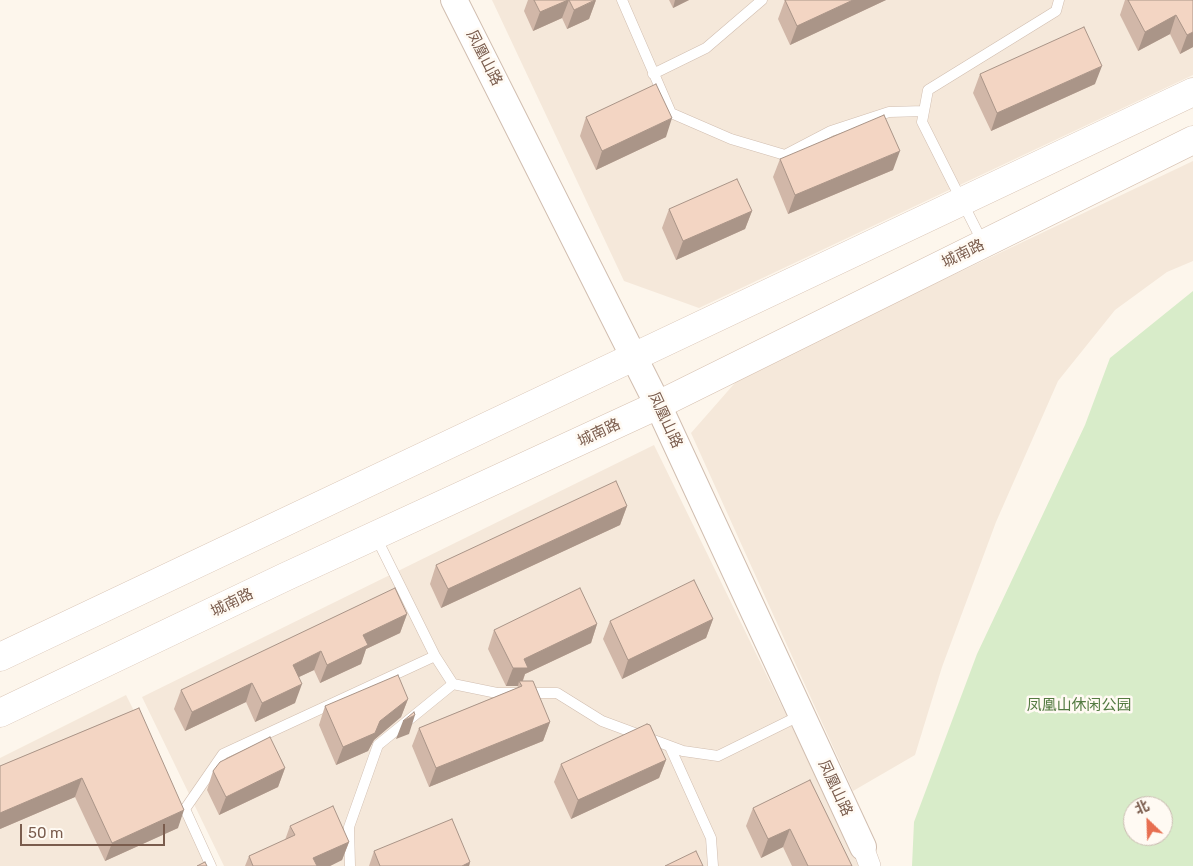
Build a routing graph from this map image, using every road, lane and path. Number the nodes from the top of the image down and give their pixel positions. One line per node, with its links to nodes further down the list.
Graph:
1 (454, 0): 11 (street, 凤凰山路)
2 (622, 0): 5 (lane)
3 (762, 0): 5 (lane)
4 (1059, 0): 7 (lane)
5 (653, 74): 7 (lane)
6 (1193, 92): 9 (main road)
7 (924, 111): 9 (lane)
8 (1193, 140): 10 (main road, 城南路)
9 (962, 201): 10 (lane); 11 (main road)
10 (983, 244): 12 (main road, 城南路)
11 (634, 356): 12 (street, 凤凰山路); 15 (main road)
12 (658, 405): 13 (main road, 城南路); 18 (street, 凤凰山路)
13 (376, 536): 14 (lane); 17 (main road, 城南路)
14 (435, 656): 16 (lane); 21 (lane)
15 (0, 657)
16 (453, 684): 19 (lane); 22 (lane)
17 (0, 714)
18 (801, 715): 19 (lane); 20 (street, 凤凰山路)
19 (670, 746): 23 (lane)
20 (866, 856)
21 (210, 866)
22 (350, 866)
23 (713, 866)

